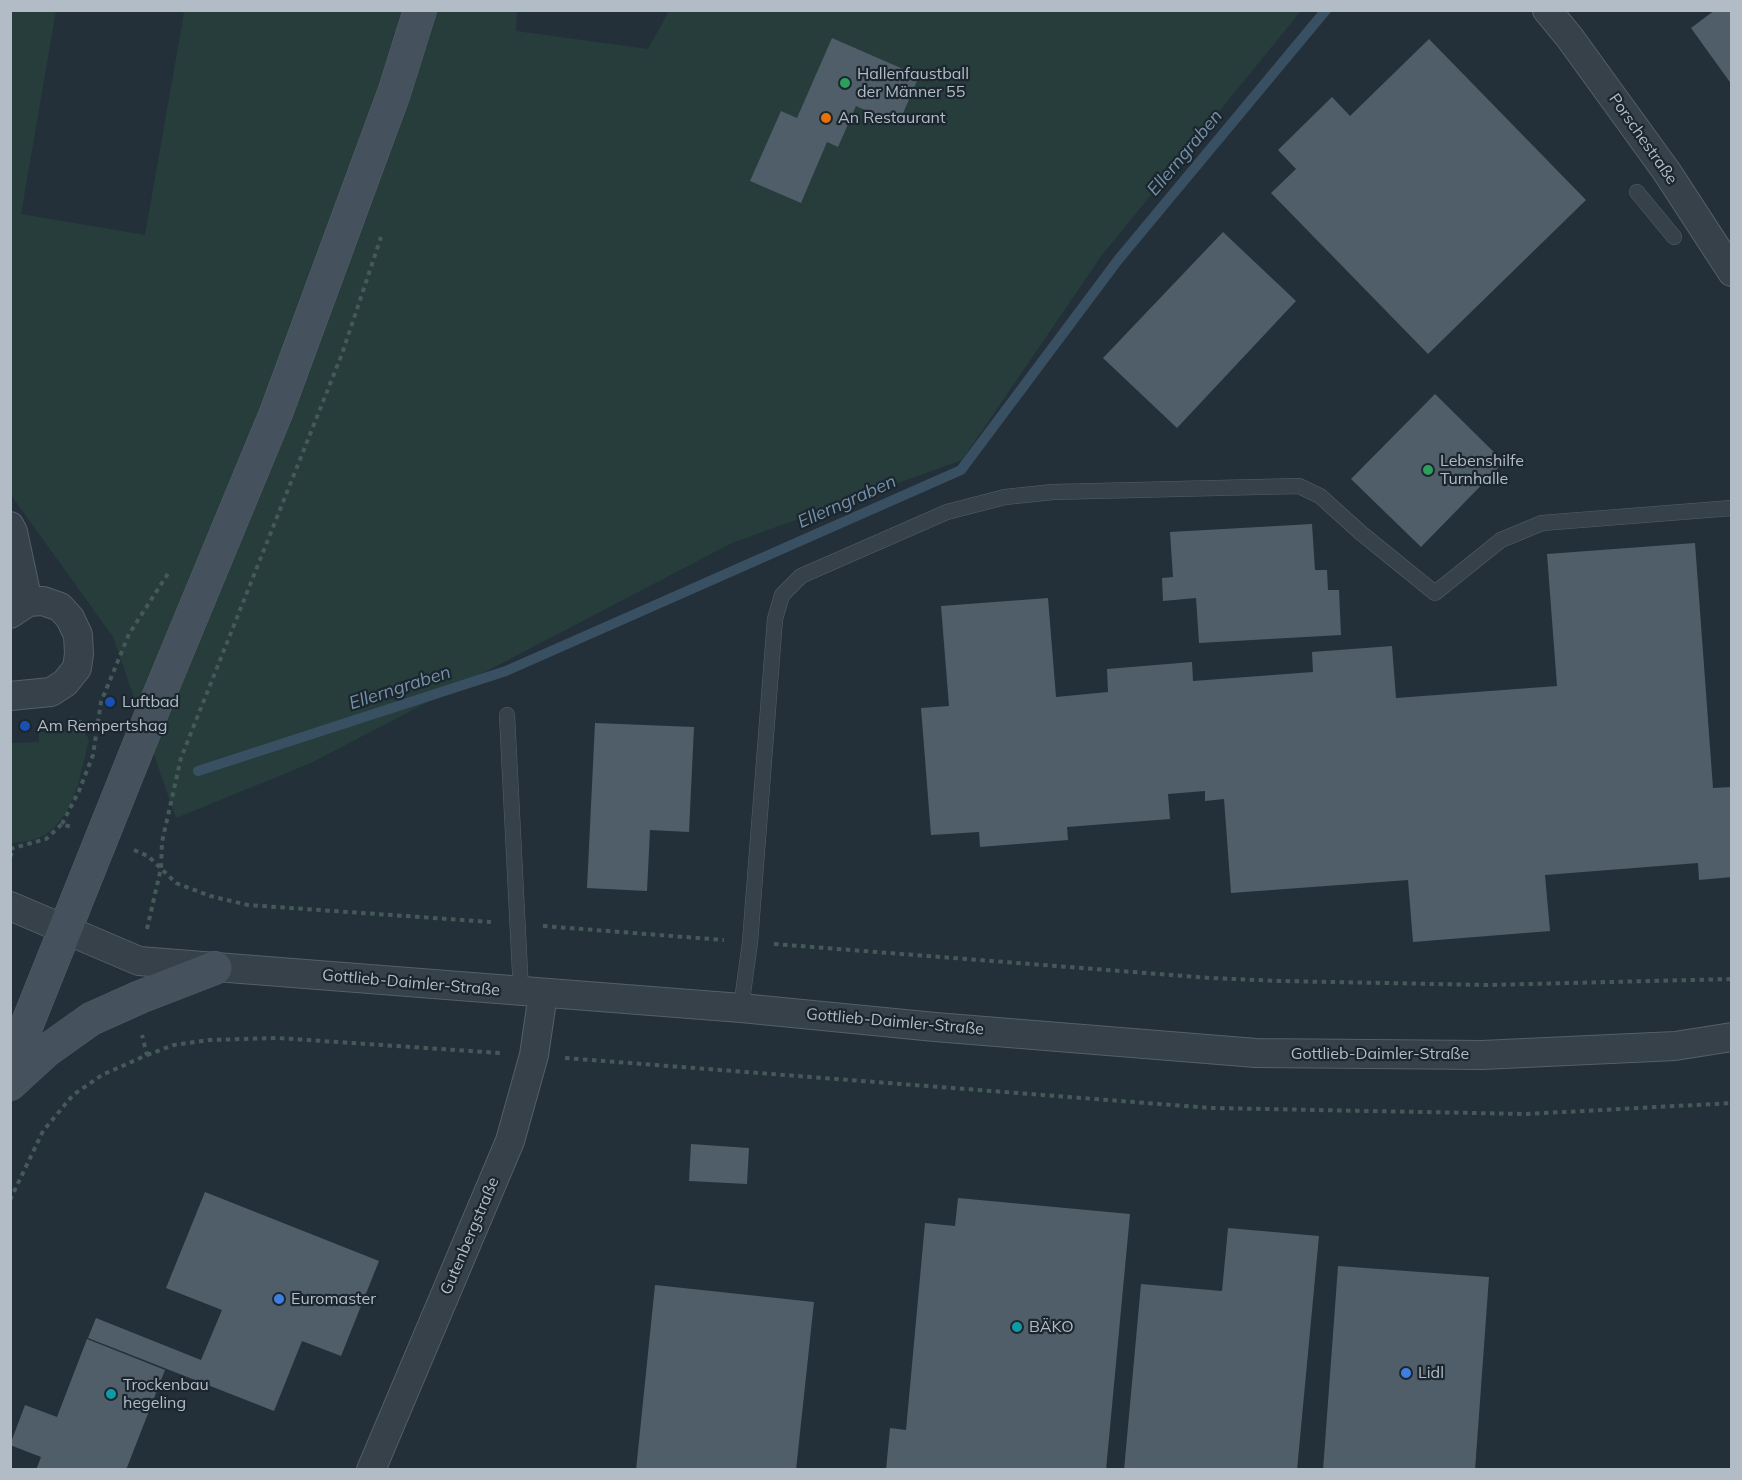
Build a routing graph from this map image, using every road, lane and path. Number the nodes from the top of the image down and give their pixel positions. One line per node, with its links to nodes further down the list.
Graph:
1 (420, 10): 14 (main road)
2 (1547, 10): 5 (street, Porschestraße)
3 (1637, 192): 4 (lane)
4 (1674, 237)
5 (1723, 240): 6 (street, Porschestraße)
6 (1731, 272)
7 (1731, 508): 20 (lane)
8 (10, 526): 10 (street)
9 (169, 572): 13 (path)
10 (19, 608): 11 (street)
11 (10, 696)
12 (507, 715): 18 (lane)
13 (62, 824): 14 (path); 15 (path)
14 (102, 838): 18 (path); 19 (main road)
15 (12, 849): 16 (path)
16 (10, 857)
17 (10, 906): 19 (street, Gottlieb-Daimler-Straße)
18 (516, 924): 20 (path); 23 (lane)
19 (66, 929): 21 (street, Gottlieb-Daimler-Straße); 28 (main road)
20 (750, 942): 22 (path); 24 (lane)
21 (214, 968): 23 (street, Gottlieb-Daimler-Straße); 29 (main road)
22 (1731, 980)
23 (532, 993): 24 (street, Gottlieb-Daimler-Straße); 27 (street, Gutenbergstraße)
24 (741, 1008): 25 (street, Gottlieb-Daimler-Straße)
25 (1731, 1037)
26 (147, 1054): 27 (path)
27 (534, 1055): 30 (path); 31 (street, Gutenbergstraße)
28 (10, 1067)
29 (10, 1083)
30 (1731, 1103)
31 (371, 1470)

